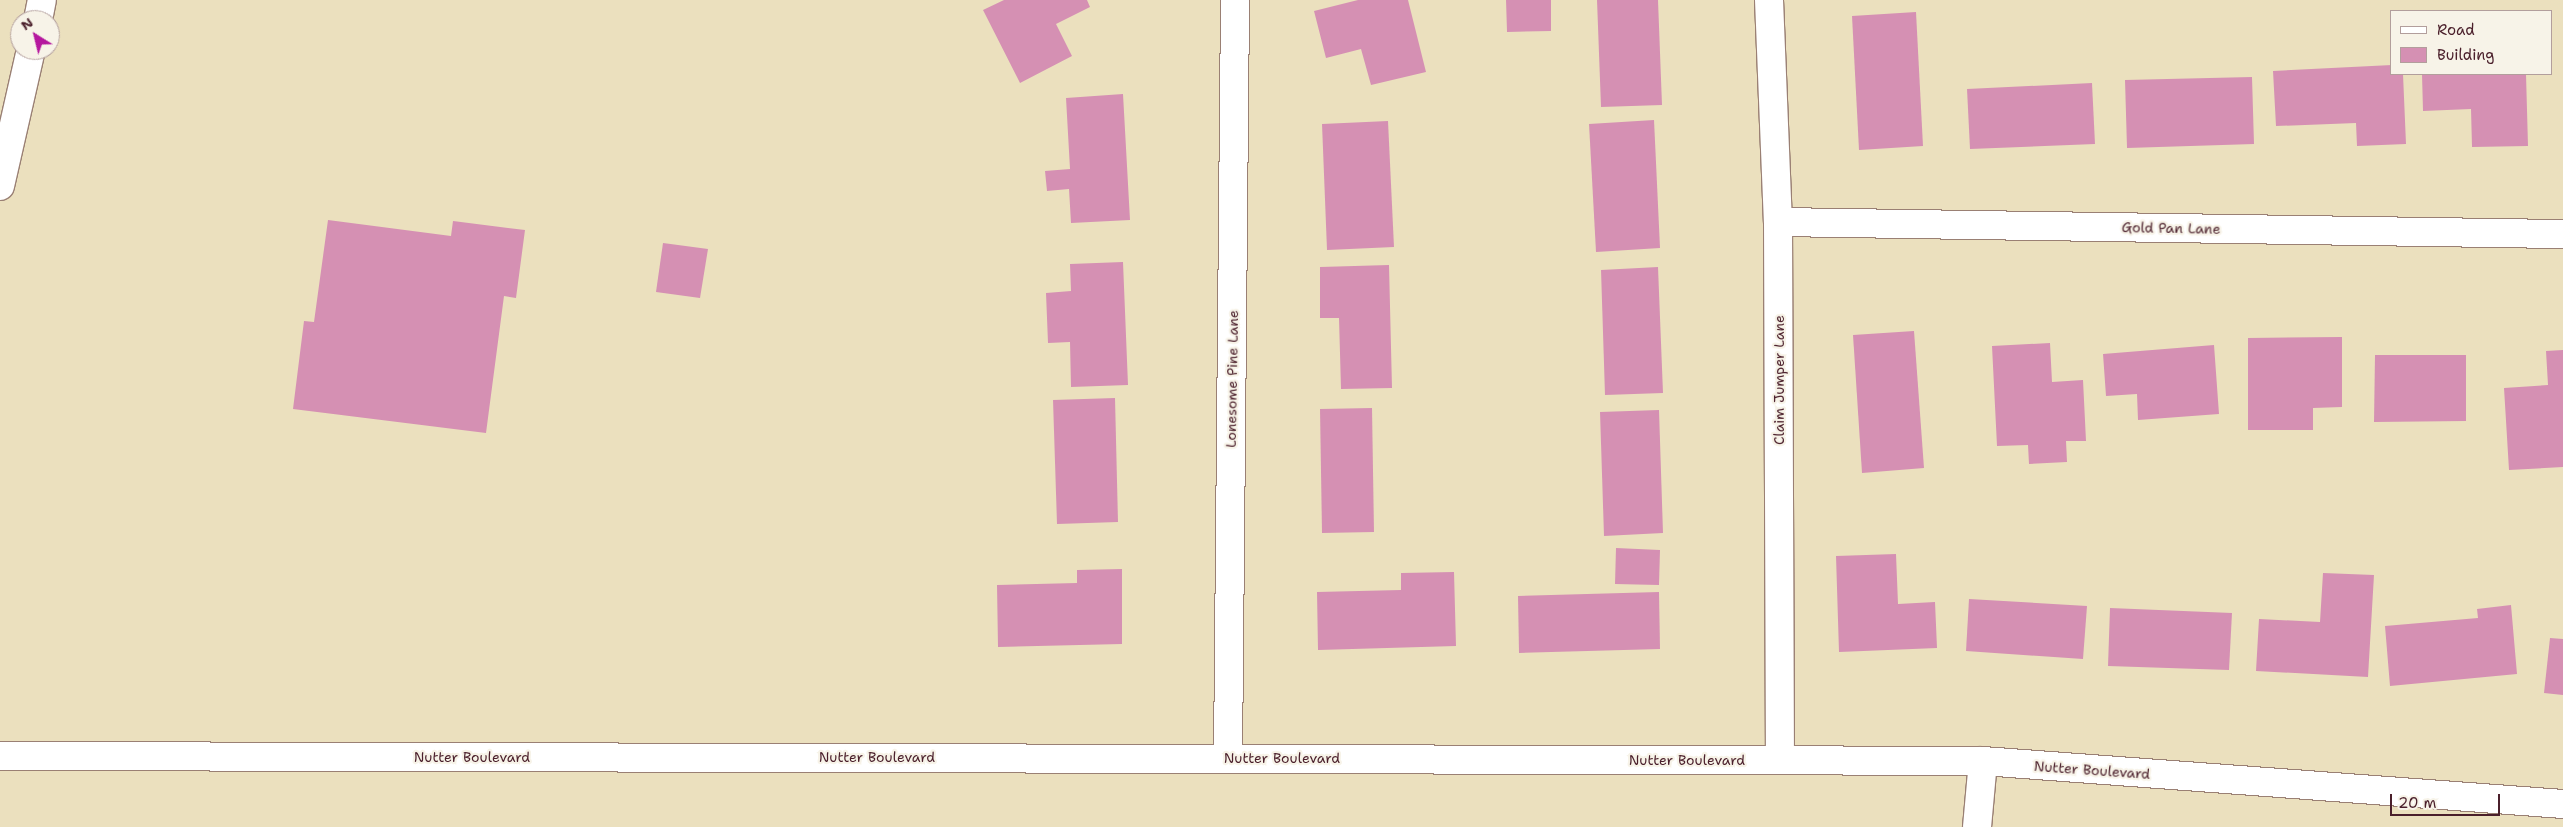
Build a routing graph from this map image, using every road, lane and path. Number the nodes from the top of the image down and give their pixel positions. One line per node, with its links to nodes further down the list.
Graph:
1 (1235, 0): 8 (street, Lonesome Pine Lane)
2 (1770, 0): 5 (street, Claim Jumper Lane)
3 (29, 60): 4 (street)
4 (0, 186)
5 (1778, 222): 6 (street, Gold Pan Lane); 9 (street, Claim Jumper Lane)
6 (2563, 234)
7 (0, 756): 8 (street, Nutter Boulevard)
8 (1228, 758): 9 (street, Nutter Boulevard)
9 (1780, 760): 10 (street, Nutter Boulevard)
10 (1982, 761): 11 (street, Nutter Boulevard); 12 (street)
11 (2563, 804)
12 (1977, 827)

